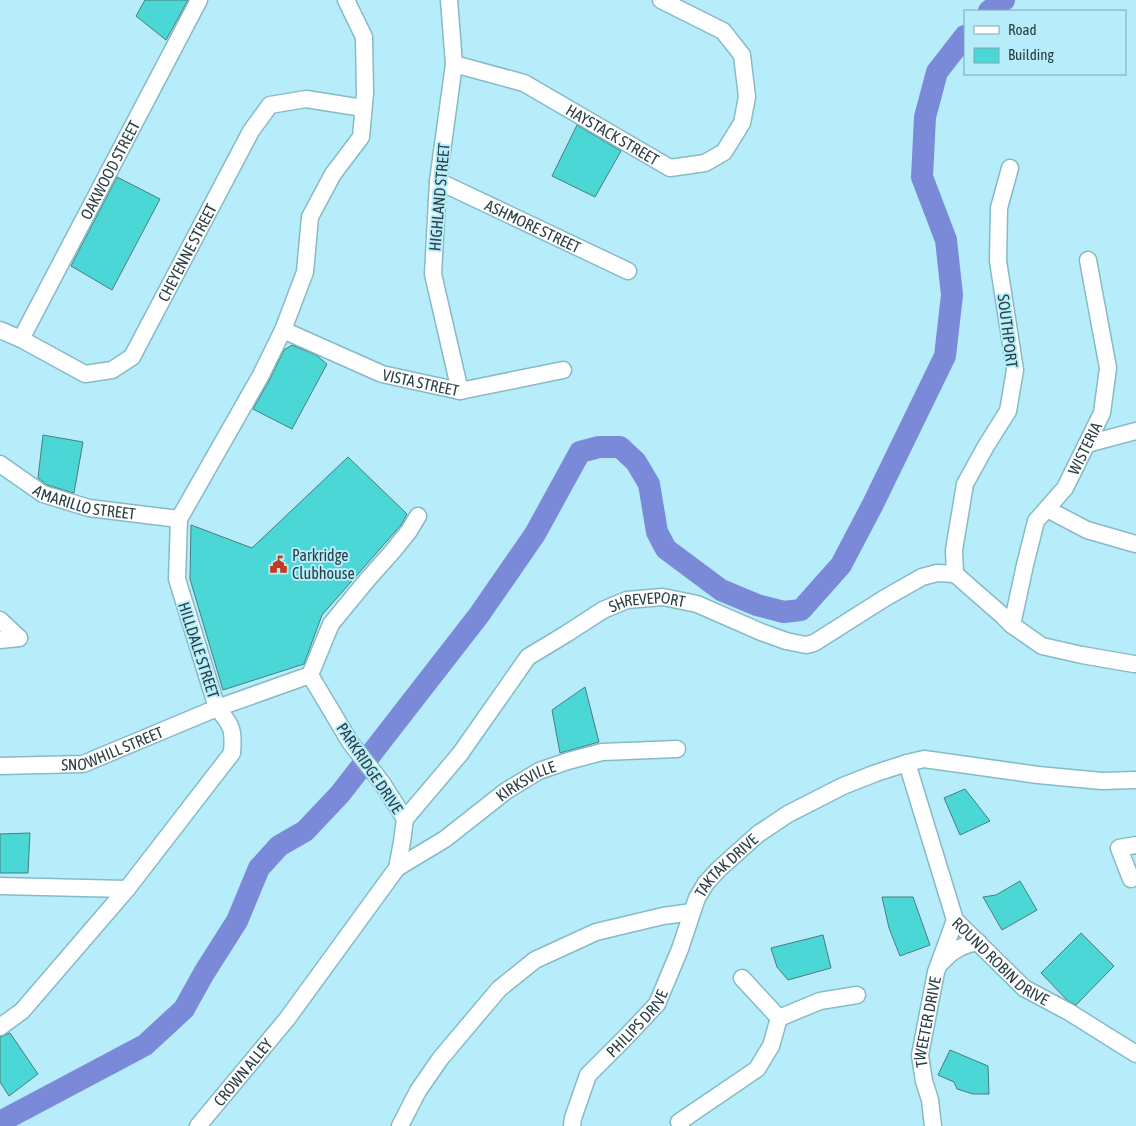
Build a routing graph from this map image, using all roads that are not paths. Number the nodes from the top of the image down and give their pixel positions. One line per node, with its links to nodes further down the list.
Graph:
1 (199, 0): 13 (street, OAKWOOD STREET)
2 (346, 0): 6 (street, HILLDALE STREET)
3 (449, 0): 5 (street, HIGHLAND STREET)
4 (661, 0): 5 (street, HAYSTACK STREET)
5 (454, 64): 8 (street, HIGHLAND STREET)
6 (364, 108): 12 (street, HILLDALE STREET); 13 (street, CHEYENNE STREET)
7 (1010, 168): 23 (street, SOUTHPORT)
8 (438, 181): 10 (street, ASHMORE STREET); 15 (street, HIGHLAND STREET)
9 (1088, 260): 17 (street, WISTERIA)
10 (628, 271)
11 (0, 330): 13 (street, CHEYENNE STREET)
12 (283, 330): 15 (street, VISTA STREET); 21 (street, HILLDALE STREET)
13 (21, 339)
14 (564, 370): 15 (street, VISTA STREET)
15 (460, 391)
16 (1136, 431): 17 (street)
17 (1087, 444): 19 (street, WISTERIA)
18 (0, 464): 21 (street, AMARILLO STREET)
19 (1047, 509): 22 (street); 25 (street, WISTERIA)
20 (418, 516): 28 (street)
21 (179, 519): 29 (street, HILLDALE STREET)
22 (1136, 544)
23 (955, 574): 25 (street); 34 (street, SHREVEPORT)
24 (0, 620): 26 (street)
25 (1012, 626): 27 (street)
26 (0, 640)
27 (1136, 664)
28 (310, 675): 29 (street); 34 (street, PARKRIDGE DRIVE)
29 (217, 708): 32 (street, SNOWHILL STREET); 39 (street, HILLDALE STREET)
30 (677, 749): 36 (street, KIRKSVILLE)
31 (907, 763): 33 (street, TAKTAK DRIVE); 40 (street, TAKTAK DRIVE); 41 (street, ROUND ROBIN DRIVE)
32 (0, 766)
33 (1136, 780)
34 (405, 819): 36 (street, PARKRIDGE DRIVE)
35 (1136, 845): 37 (street)
36 (397, 868): 47 (street, PARKRIDGE DRIVE)
37 (1131, 879)
38 (0, 886): 39 (street)
39 (127, 889): 48 (street, HILLDALE STREET)
40 (692, 912): 51 (street, TAKTAK DRIVE); 52 (street, PHILIPS DRIVE)
41 (956, 920): 42 (street, ROUND ROBIN DRIVE); 43 (street, TWEETER DRIVE)
42 (978, 942): 43 (street); 49 (street, ROUND ROBIN DRIVE)
43 (938, 965): 54 (street, TWEETER DRIVE)
44 (742, 978): 46 (street)
45 (857, 995): 46 (street)
46 (779, 1018): 53 (street)
47 (287, 1019): 50 (street, CROWN ALLEY)
48 (0, 1027)
49 (1136, 1054)
50 (198, 1126)
51 (400, 1126)
52 (572, 1126)
53 (681, 1126)
54 (932, 1126)

